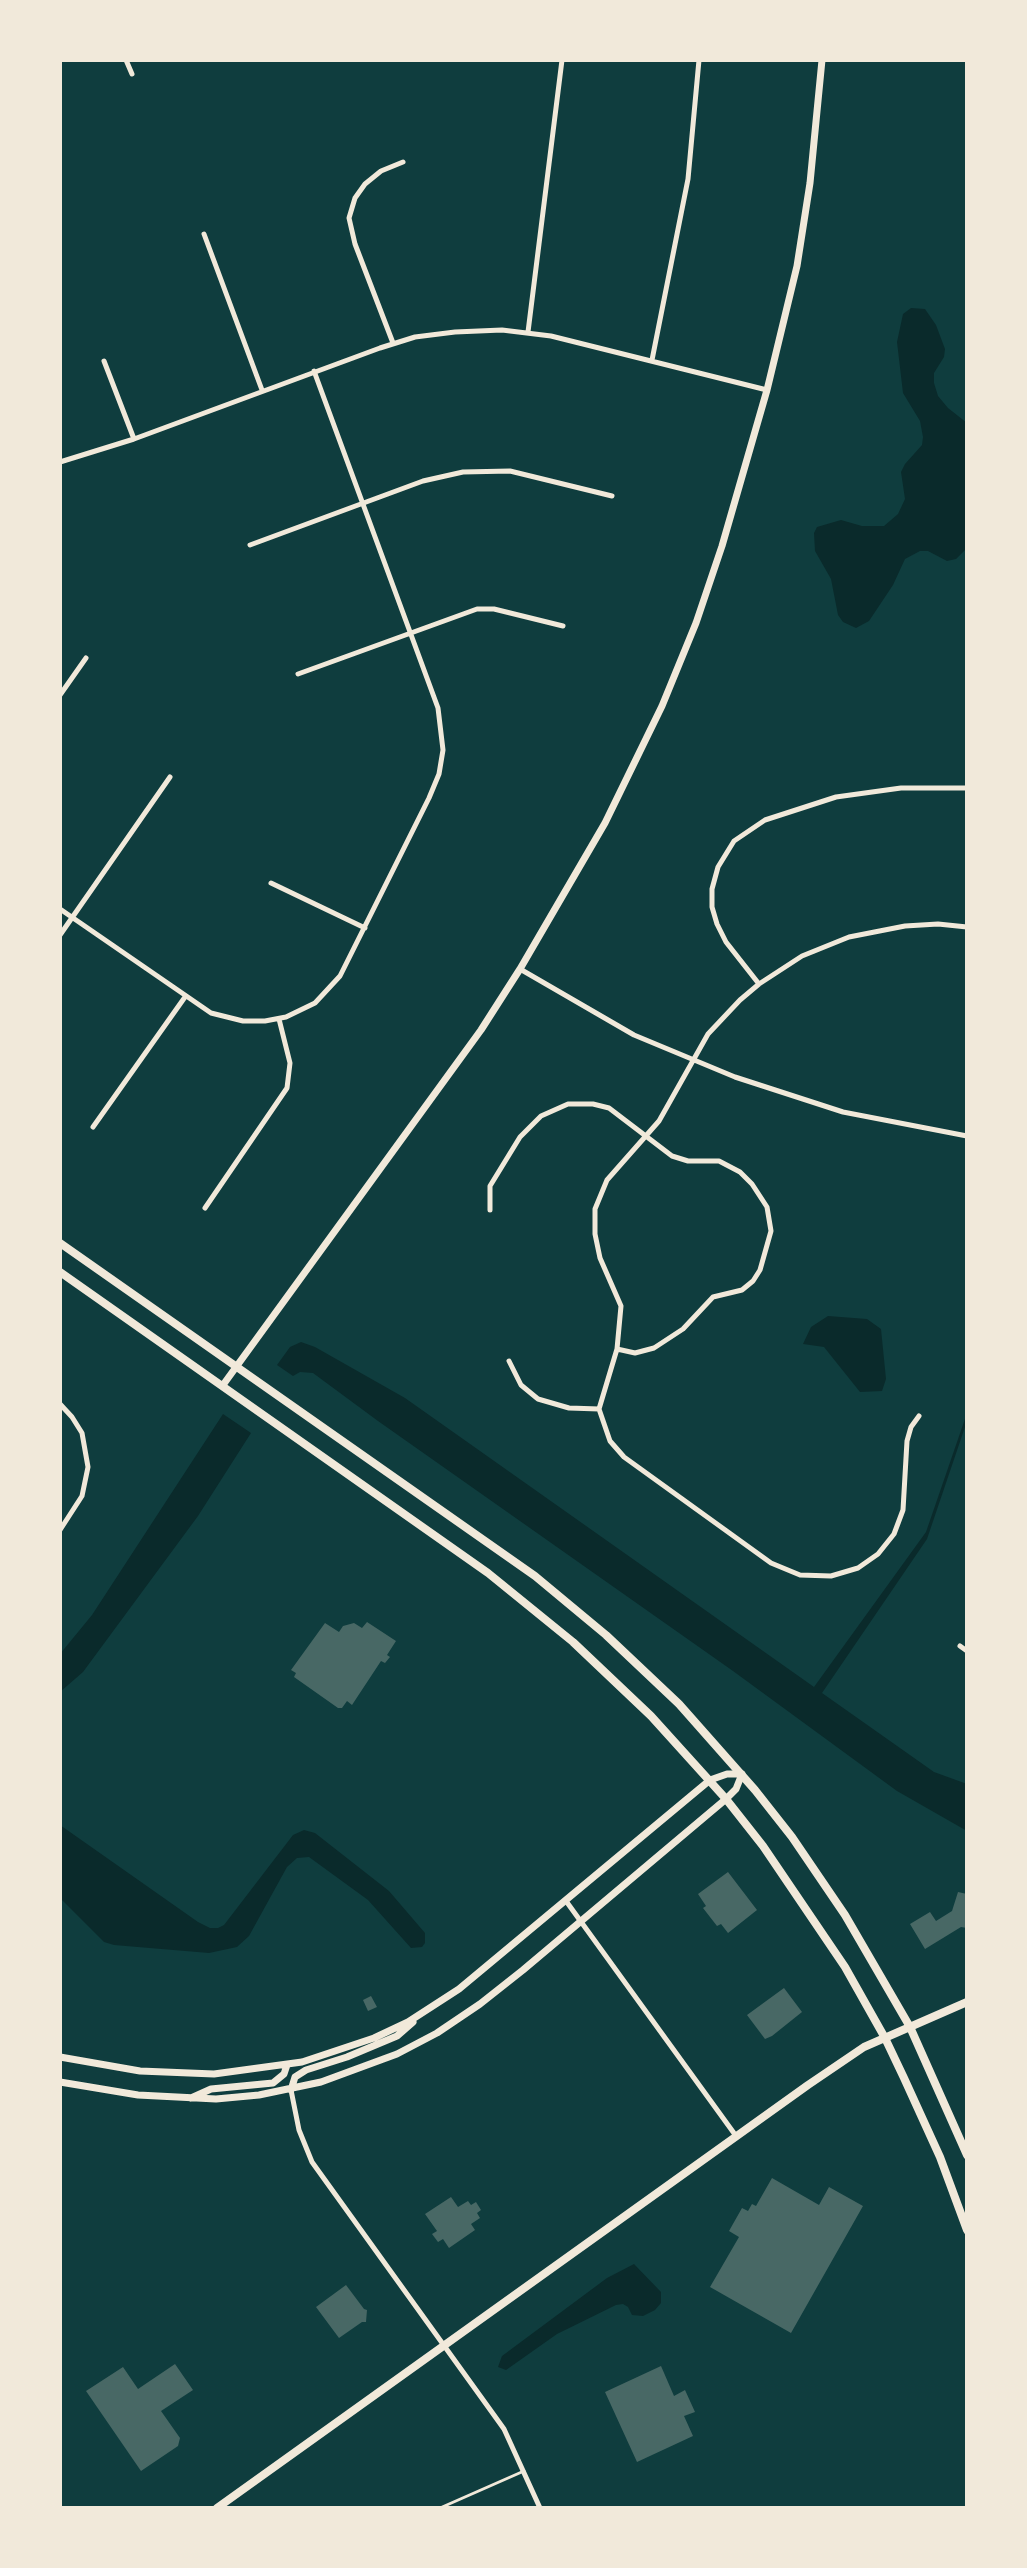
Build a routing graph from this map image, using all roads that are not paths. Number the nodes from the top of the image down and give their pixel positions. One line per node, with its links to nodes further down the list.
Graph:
1 (126, 60): 5 (street)
2 (562, 60): 8 (street)
3 (699, 60): 10 (street)
4 (822, 60): 14 (street)
5 (132, 74)
6 (403, 162): 9 (street)
7 (204, 234): 13 (street)
8 (528, 332): 9 (street); 10 (street)
9 (393, 343): 12 (street)
10 (652, 360): 14 (street)
11 (104, 361): 15 (street)
12 (314, 371): 13 (street); 18 (street)
13 (262, 390): 15 (street)
14 (767, 390): 33 (street)
15 (134, 439): 16 (street)
16 (60, 462)
17 (612, 496): 18 (street)
18 (363, 503): 19 (street); 21 (street)
19 (250, 545)
20 (563, 626): 21 (street)
21 (411, 633): 23 (street); 31 (street)
22 (86, 658): 24 (street)
23 (298, 674)
24 (60, 695)
25 (170, 777): 29 (street)
26 (967, 788): 34 (street)
27 (271, 883): 31 (street)
28 (60, 909): 29 (street)
29 (72, 918): 32 (street); 35 (street)
30 (967, 927): 34 (street)
31 (365, 928): 36 (street)
32 (60, 935)
33 (520, 969): 37 (street); 47 (street)
34 (759, 984): 37 (street)
35 (185, 997): 36 (street); 38 (street)
36 (279, 1019): 41 (street)
37 (693, 1062): 39 (street); 40 (street)
38 (93, 1127)
39 (967, 1136)
40 (646, 1137): 42 (street); 45 (street); 45 (street)
41 (205, 1208)
42 (490, 1210)
43 (60, 1243): 47 (main road)
44 (60, 1272): 48 (main road)
45 (617, 1349): 50 (street)
46 (509, 1361): 50 (street)
47 (236, 1366): 48 (street); 55 (main road)
48 (223, 1385): 56 (main road)
49 (60, 1404): 52 (street)
50 (599, 1409): 51 (street)
51 (919, 1416)
52 (60, 1530)
53 (960, 1646): 54 (street)
54 (967, 1651)
55 (742, 1774): 56 (street); 57 (street); 62 (main road)
56 (710, 1780): 57 (main road); 58 (street)
57 (726, 1799): 59 (street); 63 (main road)
58 (566, 1901): 59 (street); 61 (street)
59 (582, 1920): 67 (street); 69 (street)
60 (967, 2002): 62 (main road)
61 (420, 2015): 65 (street); 67 (street)
62 (910, 2027): 63 (main road); 70 (main road)
63 (885, 2038): 69 (main road); 71 (main road)
64 (60, 2057): 65 (street)
65 (287, 2065): 68 (street)
66 (60, 2082): 68 (street)
67 (291, 2090): 68 (street); 72 (street)
68 (189, 2099)
69 (737, 2137): 72 (main road)
70 (967, 2155)
71 (967, 2230)
72 (445, 2346): 73 (street); 74 (main road)
73 (525, 2470): 75 (lane); 76 (street)
74 (217, 2508)
75 (440, 2508)
76 (540, 2508)

